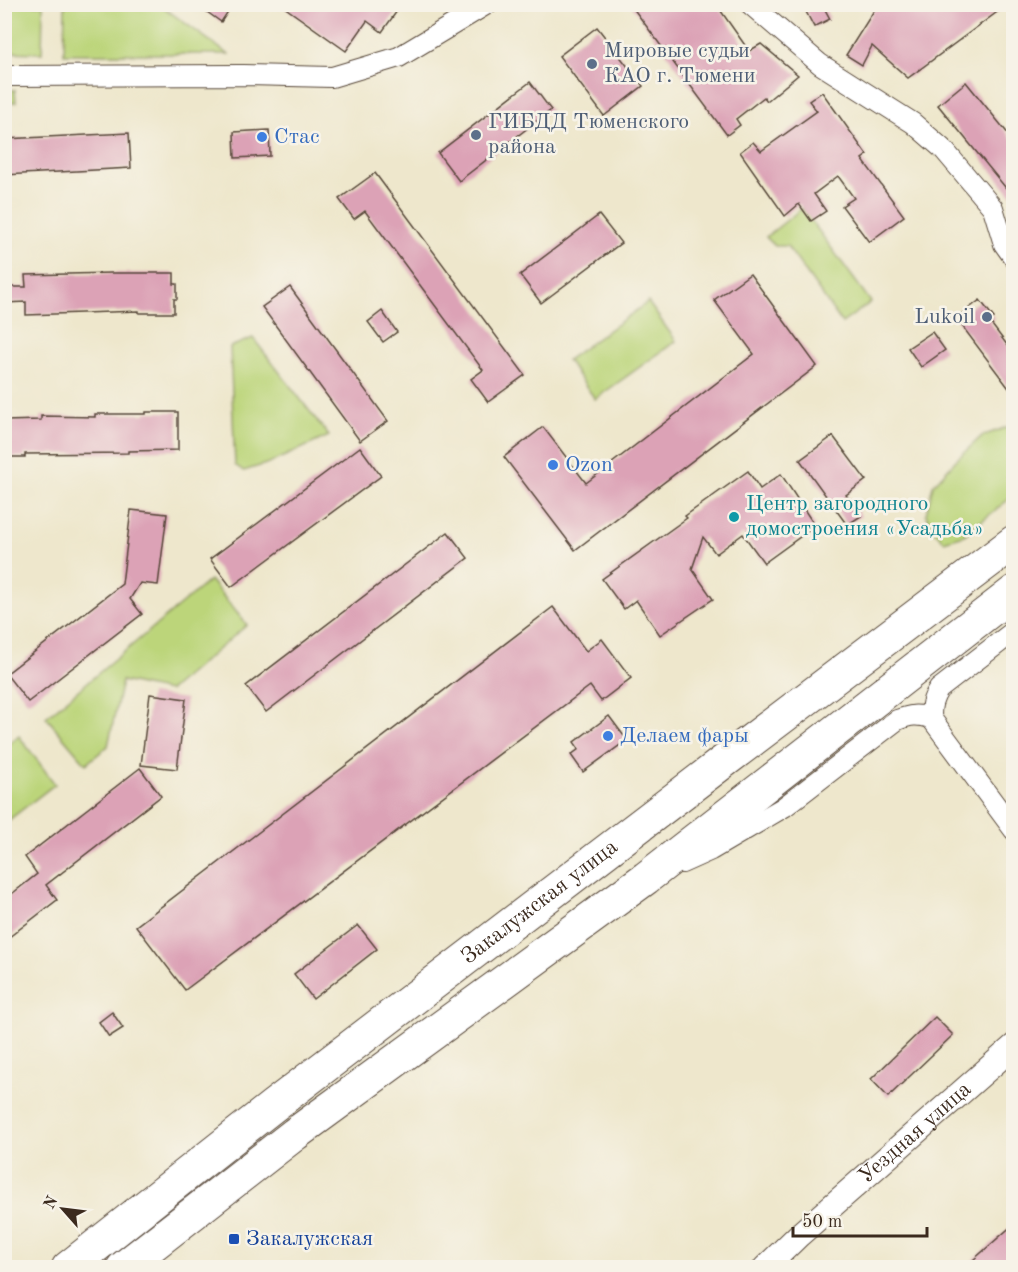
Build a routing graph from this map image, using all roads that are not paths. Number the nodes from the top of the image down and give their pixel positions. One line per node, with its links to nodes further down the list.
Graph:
1 (486, 4): 3 (street)
2 (750, 4): 4 (street)
3 (4, 76)
4 (1014, 258)
5 (1014, 542): 12 (highway, Закалужская улица)
6 (1014, 592): 10 (highway)
7 (1014, 631): 8 (street)
8 (931, 718): 9 (street); 10 (street)
9 (1014, 830)
10 (646, 878): 13 (highway)
11 (1014, 1046): 14 (street, Уездная улица)
12 (68, 1268)
13 (123, 1268)
14 (765, 1268)

